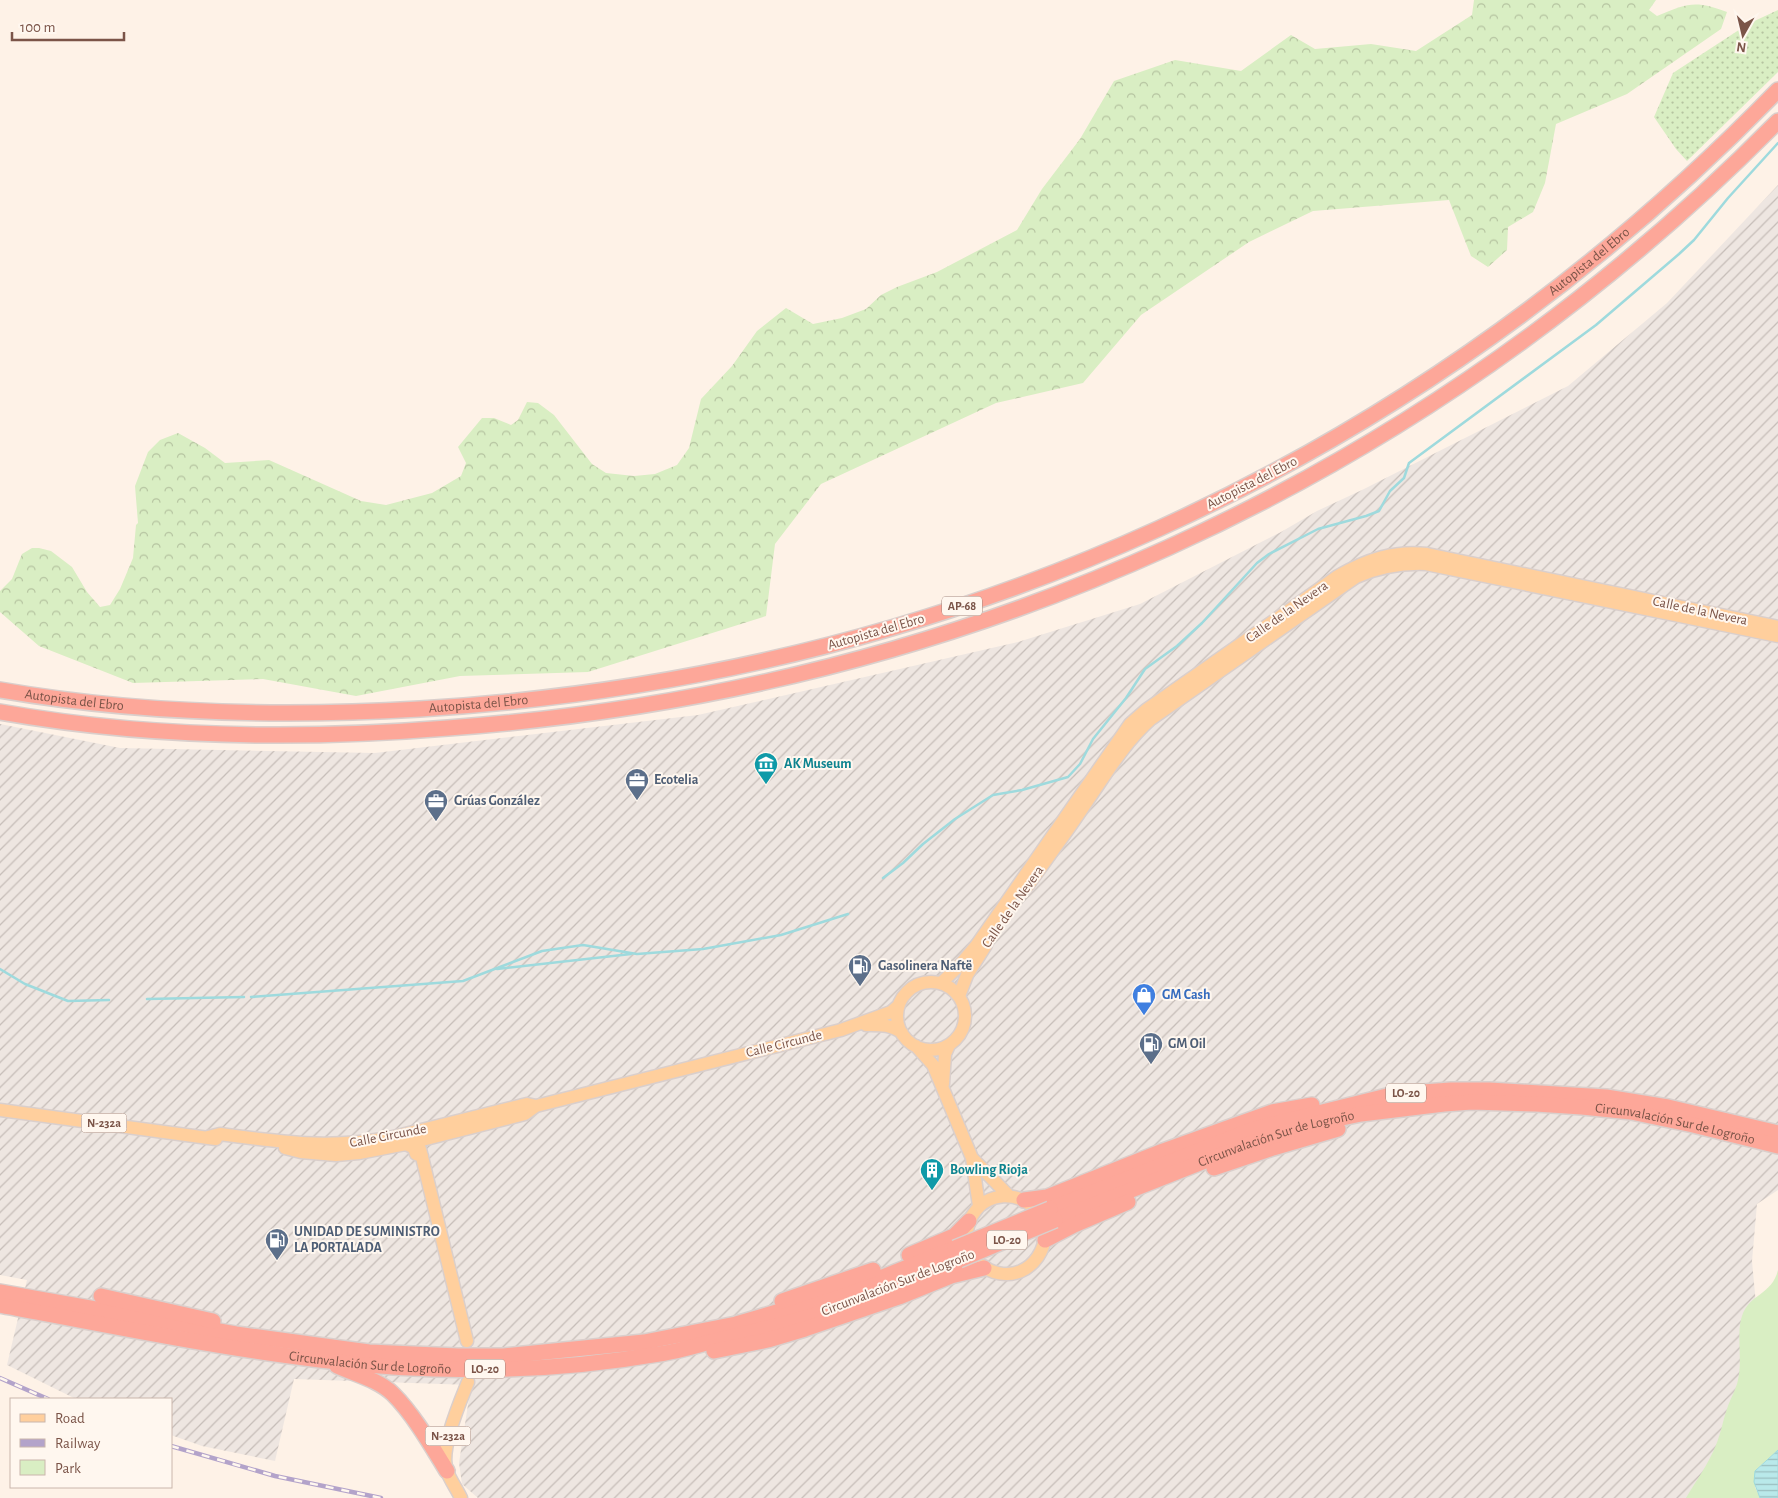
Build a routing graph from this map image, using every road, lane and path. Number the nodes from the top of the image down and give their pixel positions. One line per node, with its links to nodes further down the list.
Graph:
1 (1778, 90): 5 (highway, Autopista del Ebro / AP-68)
2 (1778, 121): 6 (highway, Autopista del Ebro / AP-68)
3 (1778, 627): 7 (main road, Calle de la Nevera)
4 (1778, 636): 8 (main road, Calle de la Nevera)
5 (0, 690)
6 (0, 712)
7 (941, 983): 8 (main road); 9 (main road)
8 (959, 996): 12 (main road)
9 (898, 1006): 10 (main road, Calle Circunde); 11 (main road)
10 (858, 1025): 11 (main road, Calle Circunde); 17 (main road, Calle Circunde)
11 (902, 1033): 13 (main road)
12 (949, 1045): 13 (main road); 14 (main road)
13 (916, 1046): 14 (main road)
14 (943, 1089): 24 (main road)
15 (1395, 1094): 21 (highway, Circunvalación Sur de Logroño / LO-20); 26 (highway); 28 (highway, Circunvalación Sur de Logroño / LO-20)
16 (1444, 1104): 21 (highway, Circunvalación Sur de Logroño / LO-20); 28 (highway, Circunvalación Sur de Logroño / LO-20); 31 (highway)
17 (536, 1106): 19 (main road, Calle Circunde); 23 (main road, Calle Circunde)
18 (0, 1110): 20 (main road, Calle Circunde / N-232a)
19 (463, 1120): 22 (main road, Calle Circunde); 23 (main road)
20 (208, 1137): 22 (main road, Calle Circunde / N-232a); 23 (main road, Calle Circunde / N-232a)
21 (1777, 1139)
22 (360, 1142): 23 (main road, N-232a)
23 (416, 1145): 38 (main road)
24 (972, 1158): 25 (main road); 27 (main road)
25 (1009, 1196): 26 (main road); 27 (main road)
26 (1029, 1204)
27 (979, 1206): 29 (main road)
28 (1053, 1215): 32 (highway, Circunvalación Sur de Logroño / LO-20, bridge)
29 (969, 1220): 30 (main road); 39 (highway)
30 (967, 1236)
31 (1046, 1236): 33 (main road)
32 (957, 1254): 39 (highway, Circunvalación Sur de Logroño / LO-20); 40 (highway, Circunvalación Sur de Logroño / LO-20)
33 (980, 1264): 40 (highway)
34 (0, 1292): 37 (highway, Circunvalación Sur de Logroño / LO-20)
35 (101, 1296): 37 (highway)
36 (0, 1305): 41 (highway, Circunvalación Sur de Logroño / LO-20)
37 (270, 1339): 39 (highway, Circunvalación Sur de Logroño / LO-20)
38 (467, 1341)
39 (612, 1344)
40 (660, 1354): 41 (highway, Circunvalación Sur de Logroño / LO-20)
41 (322, 1360): 42 (highway)
42 (447, 1471): 43 (main road, N-232a); 43 (main road, N-232a)
43 (460, 1494)

